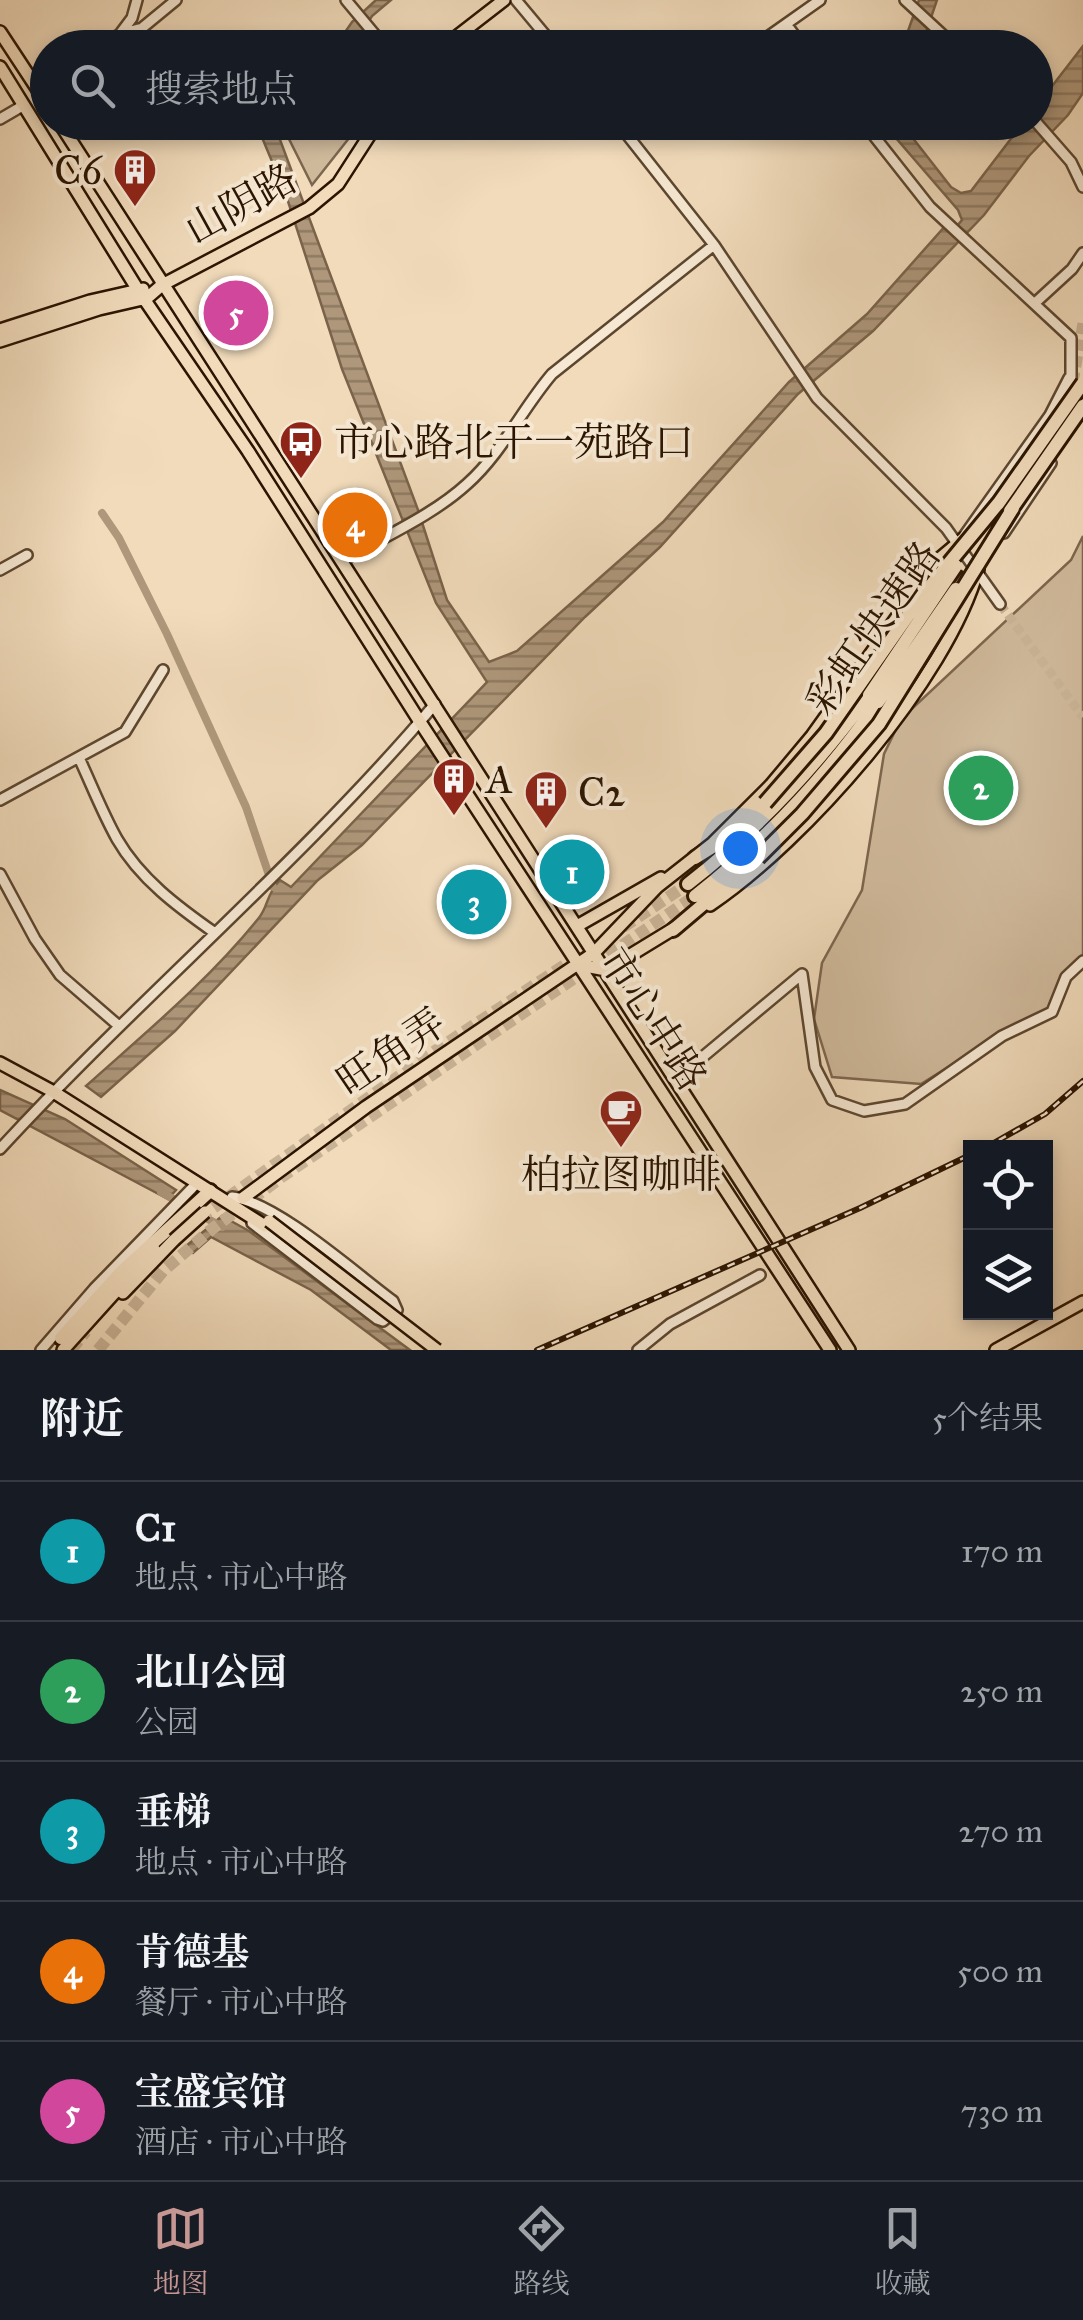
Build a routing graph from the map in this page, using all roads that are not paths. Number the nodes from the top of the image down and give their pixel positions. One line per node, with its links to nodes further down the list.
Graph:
1 (137, 0): 9 (street)
2 (176, 0): 10 (street)
3 (346, 0): 11 (street)
4 (504, 0): 12 (main road)
5 (516, 0): 13 (street)
6 (820, 0): 8 (street)
7 (908, 3): 16 (street)
8 (786, 24): 14 (street); 15 (street)
9 (123, 30)
10 (135, 30)
11 (372, 30)
12 (465, 30)
13 (541, 30)
14 (778, 30)
15 (790, 30)
16 (939, 30)
17 (0, 32): 19 (main road)
18 (0, 67): 20 (main road, 市心中路)
19 (30, 69)
20 (24, 105): 21 (main road, 市心中路); 22 (street)
21 (30, 115)
22 (0, 120)
23 (1053, 139): 29 (street)
24 (46, 140): 33 (main road, 市心中路)
25 (70, 140): 32 (main road, 市心中路)
26 (366, 140): 32 (main road, 山阴路)
27 (631, 140): 30 (street)
28 (877, 140): 34 (street)
29 (1083, 187)
30 (714, 245): 41 (street); 43 (street)
31 (1083, 253): 34 (street)
32 (162, 285): 33 (main road, 山阴路); 43 (main road, 市心中路)
33 (141, 295): 35 (main road, 山阴路); 36 (main road, 山阴路); 49 (main road, 市心中路)
34 (1035, 303): 37 (street)
35 (0, 330)
36 (0, 341)
37 (1072, 366): 41 (street); 45 (street)
38 (1083, 384): 40 (highway, 彩虹快速路, bridge)
39 (1083, 406): 40 (highway, 彩虹快速路, bridge)
40 (1007, 504): 52 (highway, bridge); 54 (highway, 彩虹快速路, bridge); 56 (highway, bridge)
41 (958, 545): 45 (street); 45 (main road); 52 (main road)
42 (27, 554): 44 (street)
43 (342, 561): 48 (main road, 市心中路)
44 (0, 570)
45 (977, 572): 46 (street); 56 (main road)
46 (1000, 604)
47 (163, 670): 50 (street)
48 (435, 704): 49 (street); 55 (main road, 市心中路)
49 (420, 722): 57 (street); 60 (main road, 市心中路)
50 (80, 760): 51 (street); 57 (street)
51 (0, 800)
52 (694, 858): 55 (main road); 58 (main road, 旺角弄)
53 (0, 874): 62 (street)
54 (691, 890)
55 (577, 926): 58 (main road, 市心中路)
56 (672, 930): 61 (main road)
57 (214, 932): 62 (street)
58 (594, 953): 60 (main road, 旺角弄); 61 (main road, 市心中路)
59 (1083, 961): 64 (street)
60 (580, 966): 61 (main road); 67 (main road, 旺角弄); 77 (main road, 市心中路)
61 (606, 970): 64 (main road, 市心中路)
62 (119, 1026): 65 (street)
63 (0, 1063): 65 (main road)
64 (674, 1078): 78 (main road, 市心中路)
65 (52, 1091): 66 (street); 67 (main road); 67 (main road)
66 (0, 1149)
67 (211, 1199): 67 (street); 68 (main road); 69 (highway)
68 (267, 1223): 74 (main road, bridge); 75 (main road, bridge)
69 (165, 1234): 72 (highway); 73 (street)
70 (760, 1275): 76 (street)
71 (1083, 1306): 79 (main road); 80 (main road)
72 (64, 1346)
73 (41, 1350)
74 (426, 1350)
75 (437, 1350)
76 (638, 1350)
77 (830, 1350)
78 (849, 1350)
79 (996, 1350)
80 (1013, 1350)

